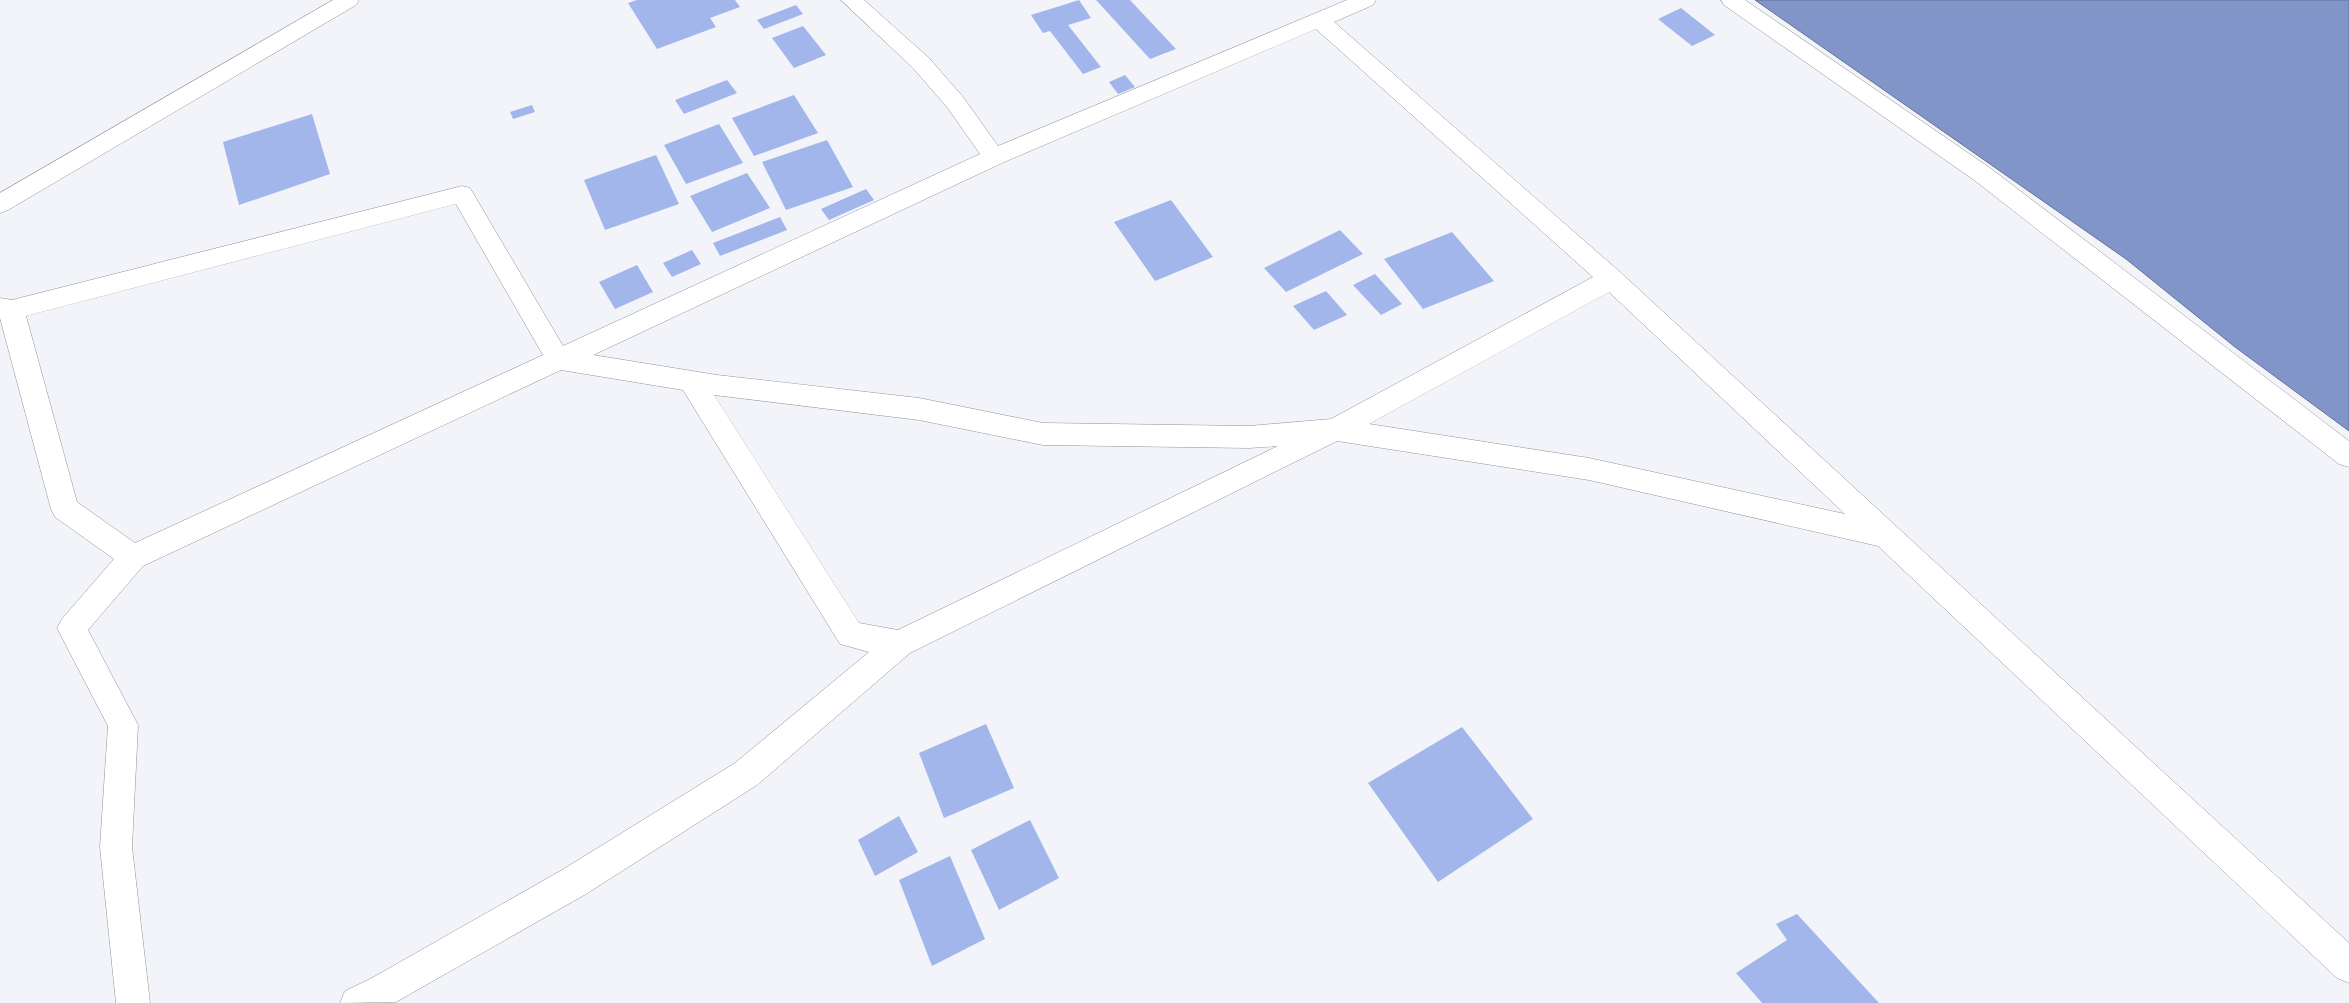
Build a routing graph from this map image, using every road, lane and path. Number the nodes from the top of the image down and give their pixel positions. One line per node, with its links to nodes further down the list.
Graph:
1 (349, 0): 7 (street)
2 (851, 0): 6 (street)
3 (1366, 0): 5 (street)
4 (1731, 0): 13 (street)
5 (1319, 20): 6 (street); 8 (street)
6 (994, 157): 10 (street)
7 (0, 204)
8 (1611, 279): 12 (street); 14 (street)
9 (6, 309): 10 (street); 15 (street)
10 (558, 360): 11 (street); 15 (street)
11 (691, 380): 12 (street); 16 (street)
12 (1335, 430): 14 (street); 16 (street)
13 (2349, 456)
14 (1885, 534): 17 (street)
15 (132, 556): 18 (street)
16 (900, 644): 19 (street)
17 (2349, 966)
18 (133, 1003)
19 (357, 1003)

